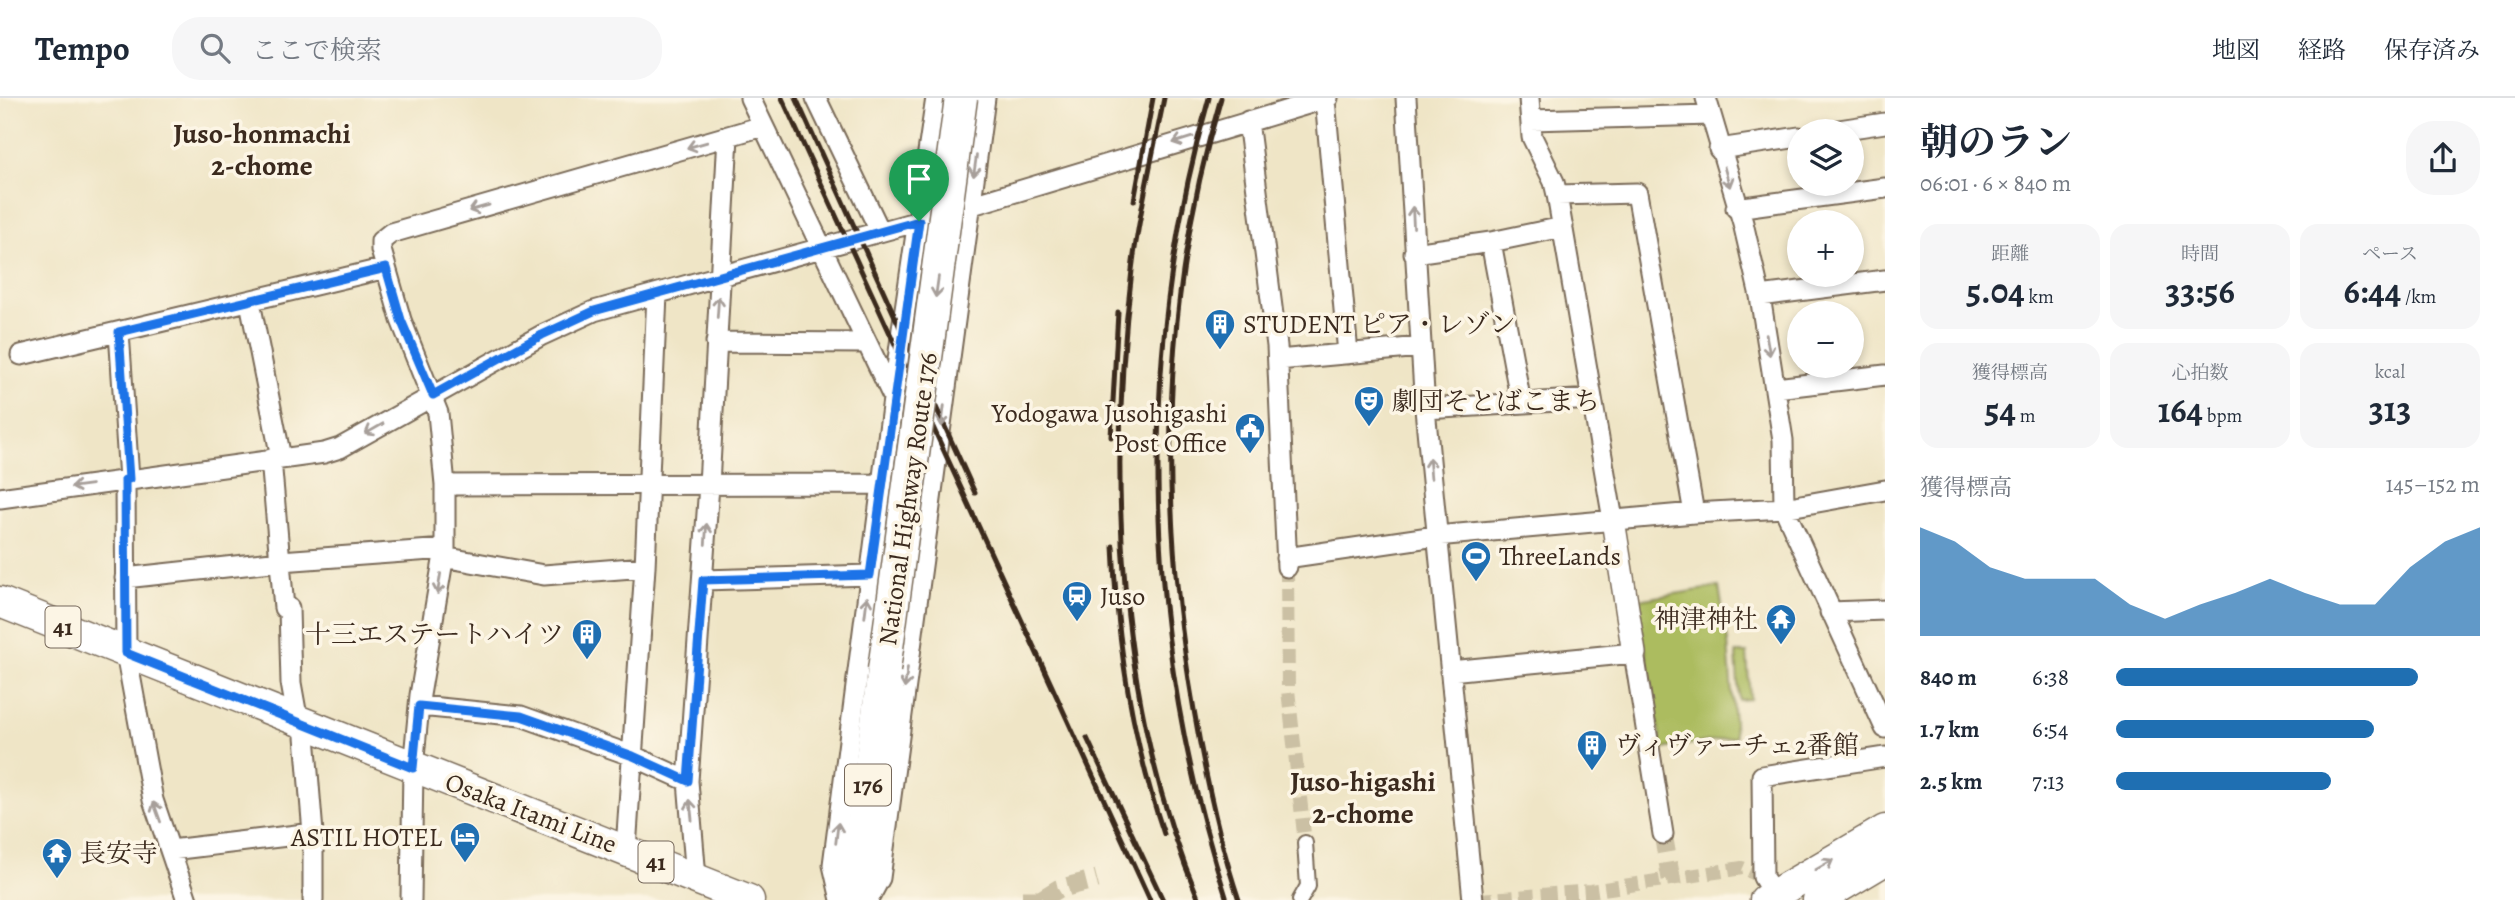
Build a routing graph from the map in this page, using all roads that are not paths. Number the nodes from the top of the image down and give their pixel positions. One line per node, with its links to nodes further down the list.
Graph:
1 (750, 98): 13 (street)
2 (816, 98): 24 (street)
3 (936, 98): 22 (street)
4 (961, 98): 93 (highway, National Highway Route 176 / 176, one-way to 93, bridge)
5 (985, 98): 20 (street, one-way to 20)
6 (1326, 98): 11 (street); 38 (street)
7 (1406, 98): 27 (street, one-way to 7)
8 (1529, 98): 10 (street)
9 (1709, 107): 10 (street); 17 (street)
10 (1531, 120): 19 (street)
11 (1248, 121): 20 (street, one-way to 20); 40 (street)
12 (1885, 123): 14 (street)
13 (763, 126): 15 (street); 26 (street)
14 (1864, 126)
15 (728, 136): 28 (street, one-way to 28); 29 (street)
16 (1787, 138): 17 (street)
17 (1719, 149): 21 (street, one-way to 21)
18 (1885, 188): 21 (street)
19 (1557, 195): 23 (street); 57 (street)
20 (970, 206): 22 (street); 94 (street, one-way to 94)
21 (1736, 208): 32 (street)
22 (919, 221): 24 (street); 44 (street)
23 (1563, 227): 25 (street); 45 (street)
24 (879, 229): 26 (street)
25 (1491, 242): 27 (street); 46 (street)
26 (822, 246): 29 (street); 36 (street)
27 (1414, 253): 37 (street)
28 (386, 268): 33 (street); 43 (street)
29 (720, 276): 31 (street); 35 (street, one-way to 29)
30 (1885, 280): 32 (street)
31 (657, 294): 43 (street); 50 (street)
32 (1760, 296): 42 (street, one-way to 42)
33 (250, 302): 34 (street); 48 (street)
34 (119, 332): 39 (street); 49 (street)
35 (716, 342): 36 (street); 53 (street)
36 (867, 343): 44 (street)
37 (1421, 347): 38 (street); 47 (street)
38 (1348, 354): 40 (street)
39 (21, 355)
40 (1278, 360): 59 (street)
41 (1885, 375): 42 (street)
42 (1776, 388): 56 (street)
43 (433, 395): 48 (street, one-way to 48); 52 (street)
44 (893, 399): 51 (street)
45 (1592, 399): 46 (street); 58 (street)
46 (1521, 403): 47 (street)
47 (1425, 409): 59 (street, one-way to 47)
48 (276, 458): 49 (street); 61 (street)
49 (127, 479): 55 (street, one-way to 55); 64 (street)
50 (648, 484): 52 (street); 53 (street); 62 (street)
51 (883, 484): 53 (street); 63 (street)
52 (445, 485): 60 (street)
53 (709, 485): 65 (street, one-way to 53)
54 (1885, 489): 56 (street)
55 (0, 498)
56 (1784, 508): 57 (street); 68 (street)
57 (1694, 513): 58 (street)
58 (1613, 520): 59 (street); 70 (street)
59 (1436, 536): 71 (street)
60 (444, 553): 61 (street); 62 (street); 72 (street, one-way to 72)
61 (281, 561): 64 (street); 73 (street)
62 (645, 567): 75 (street)
63 (870, 575): 65 (street); 92 (street, one-way to 63)
64 (125, 578): 69 (street)
65 (703, 580): 78 (street)
66 (0, 602): 69 (main road, Osaka Itami Line / 41)
67 (1885, 610): 68 (street)
68 (1830, 612): 74 (street)
69 (126, 653): 73 (main road, Osaka Itami Line / 41); 84 (street, one-way to 69)
70 (1634, 653): 71 (street); 81 (street)
71 (1450, 671): 96 (street)
72 (419, 706): 75 (street); 77 (street)
73 (301, 723): 77 (main road, Osaka Itami Line / 41); 80 (street)
74 (1885, 728)
75 (633, 756): 78 (street); 83 (street)
76 (1885, 757): 87 (street)
77 (413, 768): 83 (main road, Osaka Itami Line / 41); 90 (street)
78 (688, 781): 86 (street, one-way to 78)
79 (1885, 830): 87 (main road, one-way to 79)
80 (313, 833): 84 (street); 89 (street)
81 (1663, 834)
82 (1305, 844): 95 (street)
83 (626, 849): 86 (main road, Osaka Itami Line / 41)
84 (171, 850): 88 (street)
85 (1885, 860): 97 (main road)
86 (696, 878): 91 (main road, Osaka Itami Line / 41)
87 (1768, 891)
88 (187, 900)
89 (313, 900)
90 (411, 900)
91 (749, 900)
92 (841, 900)
93 (853, 900)
94 (869, 900)
95 (1300, 900)
96 (1473, 900)
97 (1818, 900)

